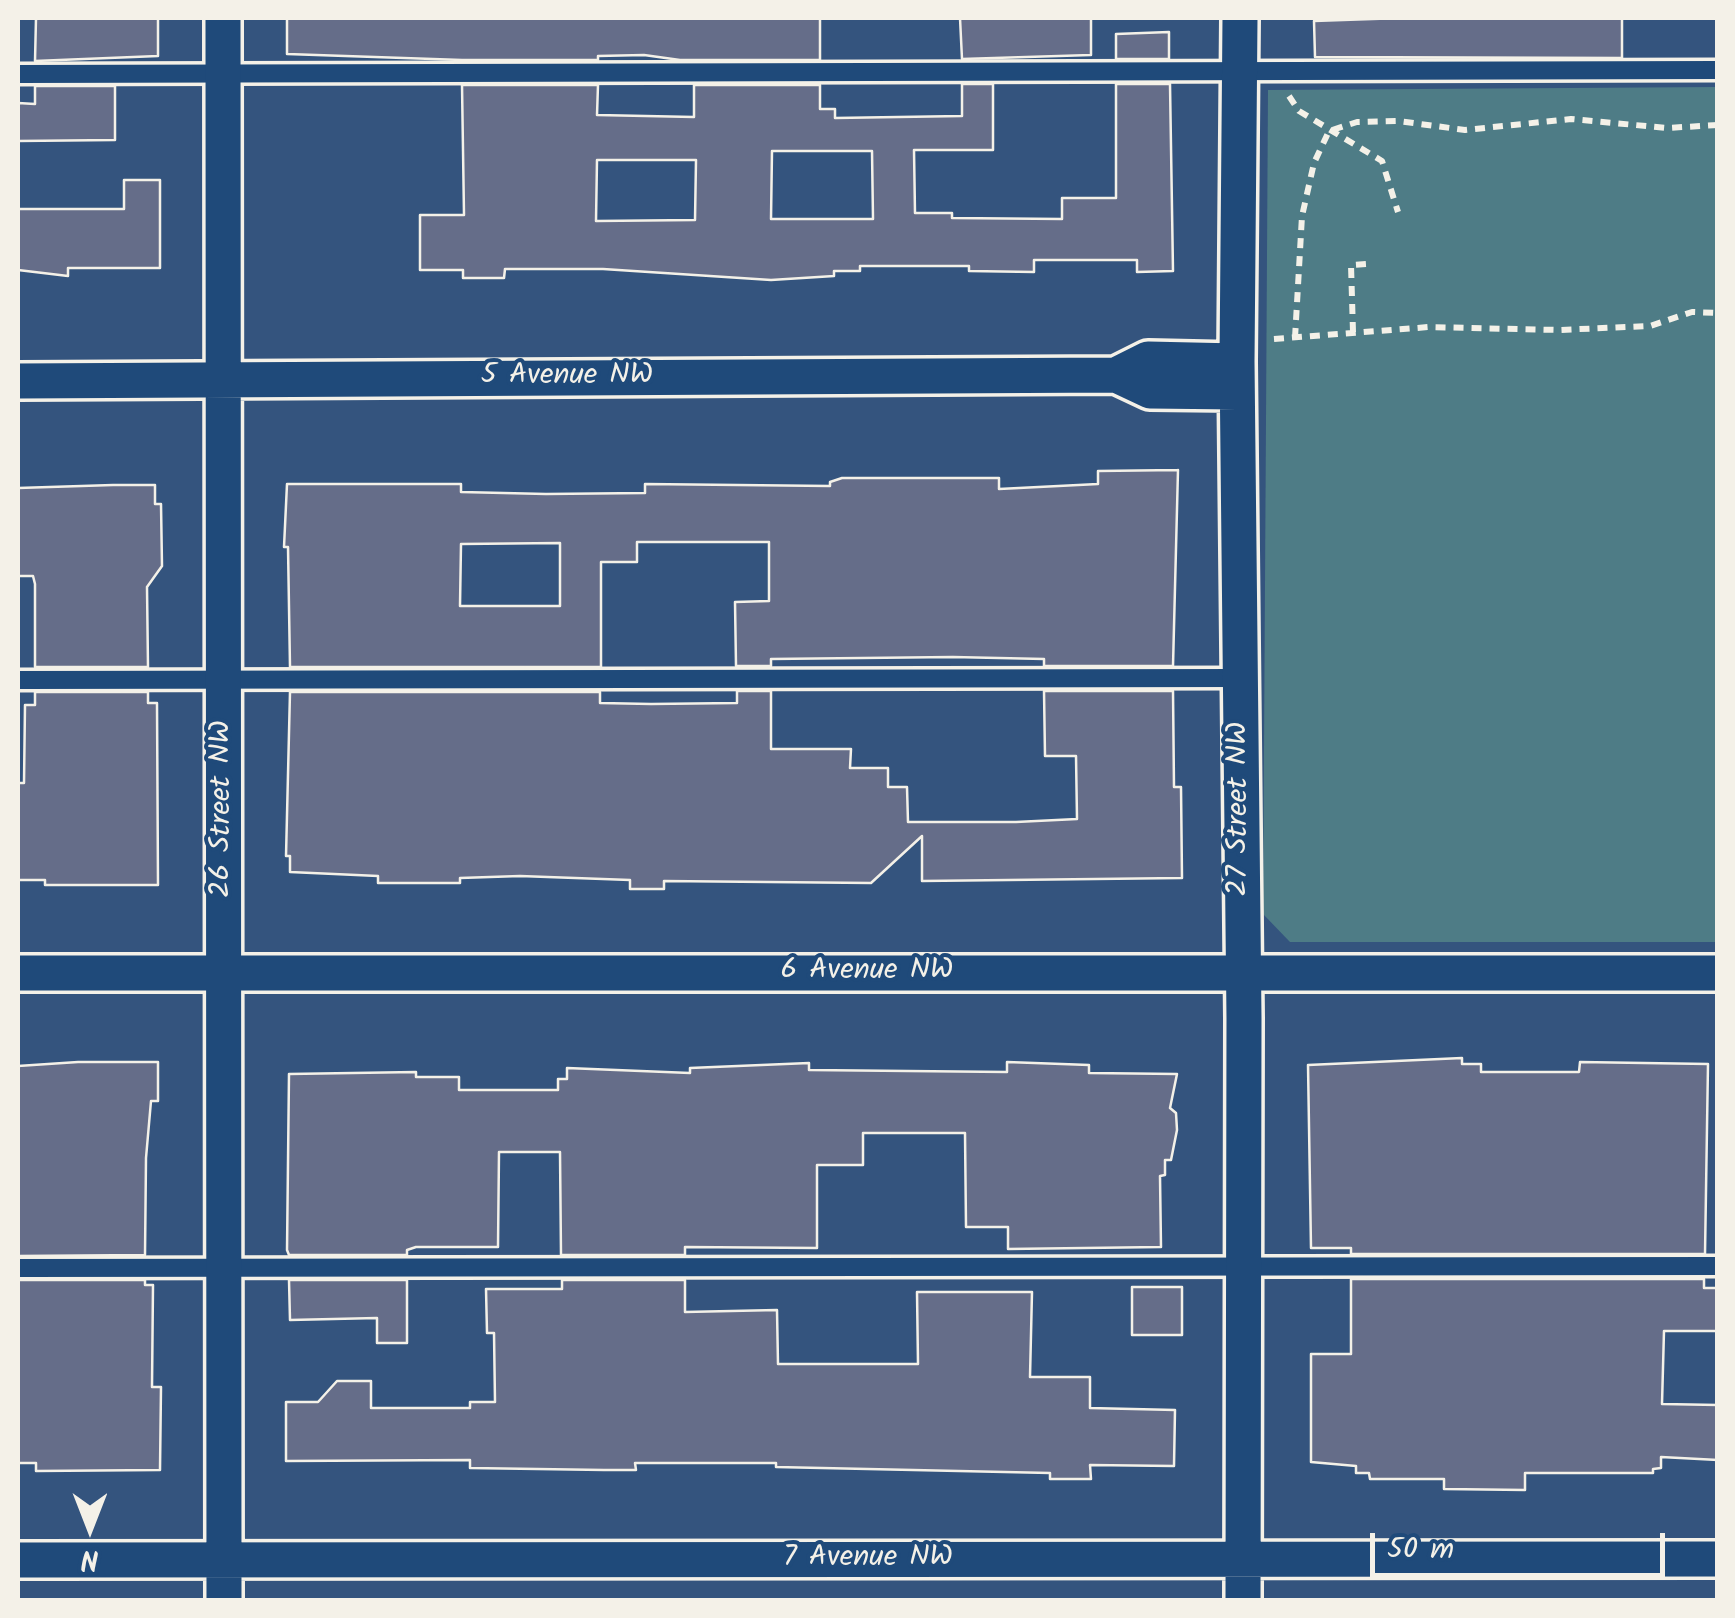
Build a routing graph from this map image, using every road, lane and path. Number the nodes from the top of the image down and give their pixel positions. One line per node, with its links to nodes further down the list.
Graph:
1 (223, 18): 4 (street, 26 Street NW)
2 (1240, 18): 7 (street, 27 Street NW)
3 (1718, 70): 5 (lane)
4 (224, 72): 6 (lane); 7 (lane); 17 (street, 26 Street NW)
5 (1284, 72): 7 (lane); 9 (path)
6 (18, 74)
7 (1239, 74): 16 (street, 27 Street NW)
8 (1718, 125): 9 (path)
9 (1329, 131): 10 (path); 14 (path)
10 (1398, 212)
11 (1366, 264): 13 (path)
12 (1718, 313): 13 (path)
13 (1353, 332): 14 (path)
14 (1295, 338): 15 (path)
15 (1274, 339)
16 (1237, 377): 17 (street, 5 Avenue NW); 19 (street, 27 Street NW)
17 (224, 380): 18 (street, 5 Avenue NW); 21 (street, 26 Street NW)
18 (18, 381)
19 (1240, 678): 21 (lane); 25 (street, 27 Street NW)
20 (18, 680): 21 (lane)
21 (224, 680): 22 (street, 26 Street NW)
22 (224, 972): 23 (street, 6 Avenue NW); 25 (street, 6 Avenue NW); 26 (street, 26 Street NW)
23 (18, 973)
24 (1718, 973): 25 (street, 6 Avenue NW)
25 (1242, 974): 28 (street, 27 Street NW)
26 (224, 1266): 28 (lane); 29 (lane); 32 (street, 26 Street NW)
27 (1718, 1266): 28 (lane)
28 (1242, 1267): 33 (street, 27 Street NW)
29 (18, 1268)
30 (1718, 1559): 33 (street, 7 Avenue NW)
31 (18, 1560): 32 (street, 7 Avenue NW)
32 (224, 1560): 33 (street, 7 Avenue NW); 34 (street, 26 Street NW)
33 (1243, 1560): 35 (street, 27 Street NW)
34 (224, 1600)
35 (1243, 1600)

